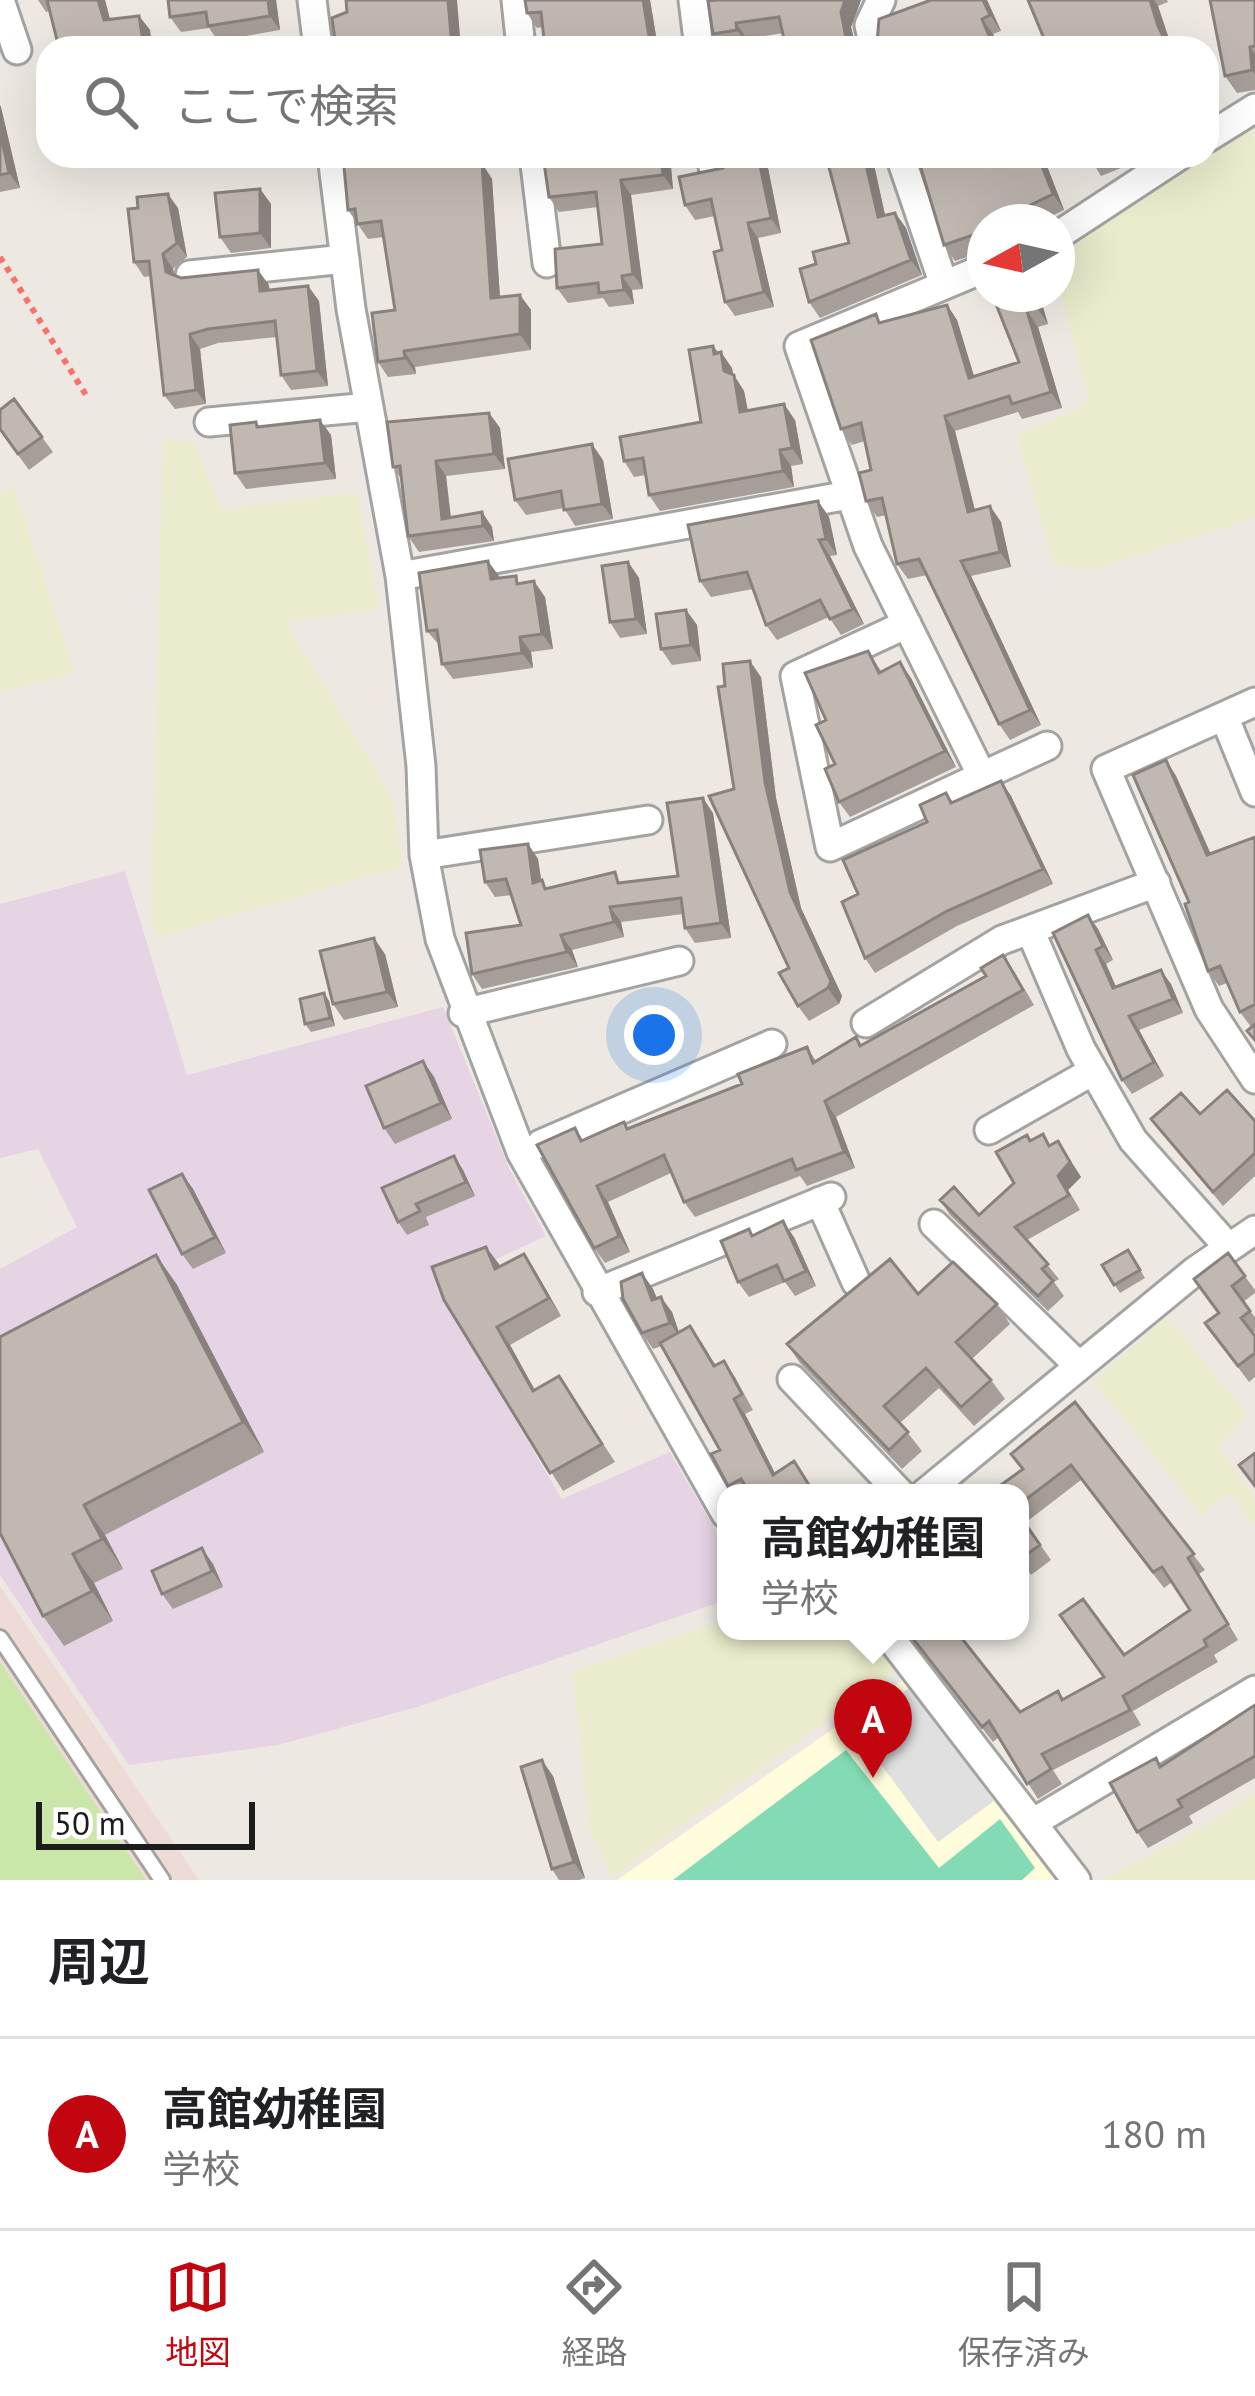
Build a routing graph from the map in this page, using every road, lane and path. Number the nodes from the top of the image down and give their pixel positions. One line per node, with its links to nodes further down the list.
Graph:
1 (0, 0): 10 (street)
2 (312, 0): 6 (street)
3 (516, 0): 7 (street)
4 (693, 0): 8 (street)
5 (881, 0): 9 (street)
6 (314, 36)
7 (520, 36)
8 (698, 36)
9 (871, 36)
10 (17, 50)
11 (1255, 108): 12 (street)
12 (1219, 130)
13 (334, 168): 19 (street)
14 (535, 168): 20 (street)
15 (904, 168): 23 (street)
16 (1161, 168): 17 (street)
17 (1075, 224)
18 (0, 257): 24 (path)
19 (345, 259): 21 (street); 25 (street)
20 (547, 263)
21 (190, 275)
22 (967, 275): 23 (street)
23 (944, 285): 27 (street)
24 (86, 395)
25 (369, 407): 26 (street); 28 (street)
26 (209, 422)
27 (848, 495): 28 (street); 29 (street)
28 (400, 576): 36 (street)
29 (907, 623): 33 (street); 33 (street)
30 (1255, 702): 31 (street)
31 (1224, 716): 34 (street); 37 (street)
32 (1047, 746): 33 (street)
33 (982, 776)
34 (1255, 791)
35 (648, 820): 36 (street)
36 (424, 855): 40 (street)
37 (1156, 883): 38 (street); 44 (street)
38 (1030, 930): 41 (street); 43 (street)
39 (679, 961): 40 (street)
40 (464, 1012): 46 (street)
41 (866, 1023)
42 (772, 1044): 46 (street)
43 (1094, 1070): 45 (street); 49 (street)
44 (1255, 1079)
45 (989, 1130)
46 (521, 1153): 51 (street)
47 (934, 1224): 52 (street)
48 (1255, 1230): 49 (street)
49 (1229, 1248): 52 (street)
50 (856, 1282): 51 (street)
51 (597, 1292): 56 (street)
52 (1079, 1366): 55 (street)
53 (792, 1379): 54 (street)
54 (891, 1484)
55 (936, 1484)
56 (717, 1499)
57 (0, 1638): 61 (lane)
58 (892, 1640): 60 (street)
59 (1255, 1690): 60 (street)
60 (1034, 1822): 62 (street)
61 (161, 1880)
62 (1076, 1880)

